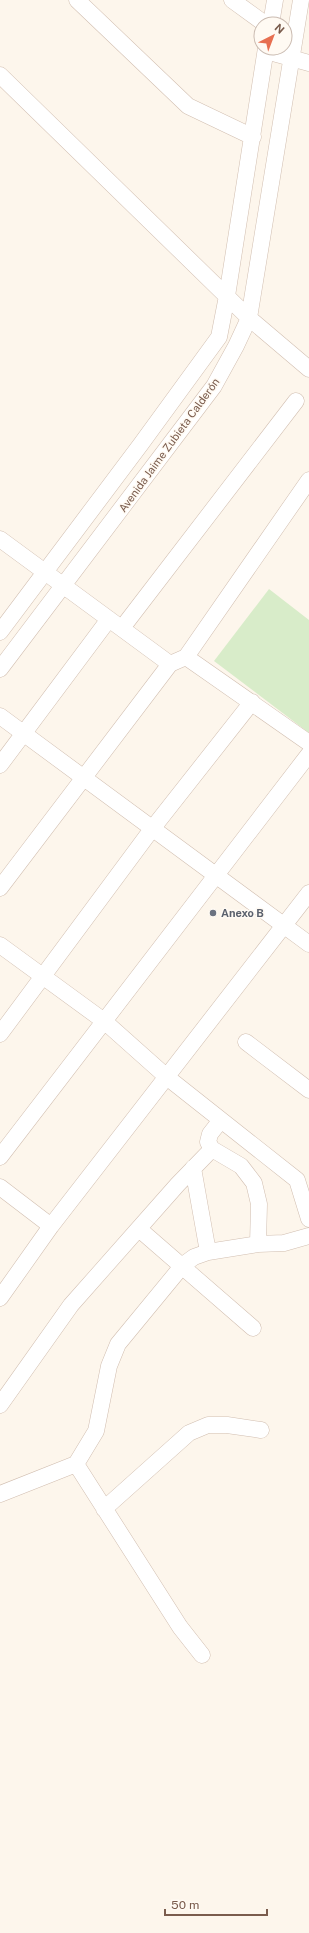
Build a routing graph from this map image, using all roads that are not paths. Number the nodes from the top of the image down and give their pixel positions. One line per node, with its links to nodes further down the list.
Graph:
1 (77, 0): 12 (street)
2 (232, 0): 5 (street)
3 (275, 0): 6 (street)
4 (301, 0): 9 (street, Avenida Jaime Zubieta Calderón)
5 (254, 16)
6 (272, 16)
7 (265, 56): 12 (street, Avenida Jaime Zubieta Calderón)
8 (286, 56): 9 (street)
9 (292, 58): 10 (street); 14 (street, Avenida Jaime Zubieta Calderón)
10 (309, 63)
11 (0, 75): 13 (street)
12 (253, 137): 13 (street, Avenida Jaime Zubieta Calderón)
13 (227, 296): 14 (street); 19 (street, Avenida Jaime Zubieta Calderón)
14 (248, 318): 15 (street); 20 (street, Avenida Jaime Zubieta Calderón)
15 (309, 369)
16 (296, 401): 22 (street)
17 (309, 480): 24 (street)
18 (0, 540): 19 (street)
19 (46, 572): 20 (street); 23 (street, Avenida Jaime Zubieta Calderón)
20 (64, 585): 21 (street); 26 (street, Avenida Jaime Zubieta Calderón)
21 (109, 619): 22 (street); 29 (street)
22 (122, 628): 25 (street)
23 (0, 632)
24 (186, 657): 25 (street); 27 (street)
25 (170, 664): 33 (street)
26 (0, 670)
27 (252, 702): 30 (street); 34 (street)
28 (0, 716): 29 (street)
29 (24, 733): 32 (street); 33 (street)
30 (309, 743)
31 (309, 754): 35 (street)
32 (0, 765)
33 (84, 777): 34 (street); 36 (street)
34 (152, 829): 35 (street); 41 (street)
35 (218, 875): 38 (street); 42 (street)
36 (0, 888)
37 (309, 893): 38 (street)
38 (284, 925): 39 (street); 45 (street)
39 (309, 944)
40 (0, 945): 41 (street)
41 (42, 976): 42 (street); 43 (street)
42 (104, 1021): 45 (street); 49 (street)
43 (0, 1034)
44 (246, 1042): 46 (street)
45 (168, 1078): 47 (street); 54 (street)
46 (309, 1090)
47 (221, 1120): 48 (street); 51 (street)
48 (212, 1149): 50 (street); 57 (street)
49 (0, 1157)
50 (193, 1168): 55 (street); 58 (street)
51 (303, 1183): 53 (street)
52 (0, 1187): 54 (street)
53 (309, 1219)
54 (51, 1226): 60 (street)
55 (139, 1229): 59 (street); 62 (street)
56 (309, 1236): 57 (street)
57 (258, 1244): 58 (street)
58 (208, 1252): 59 (street)
59 (182, 1265): 61 (street); 64 (street)
60 (0, 1298)
61 (252, 1328)
62 (0, 1405)
63 (261, 1430): 66 (street)
64 (76, 1464): 65 (street); 66 (street)
65 (0, 1494)
66 (104, 1509): 67 (street)
67 (202, 1655)

